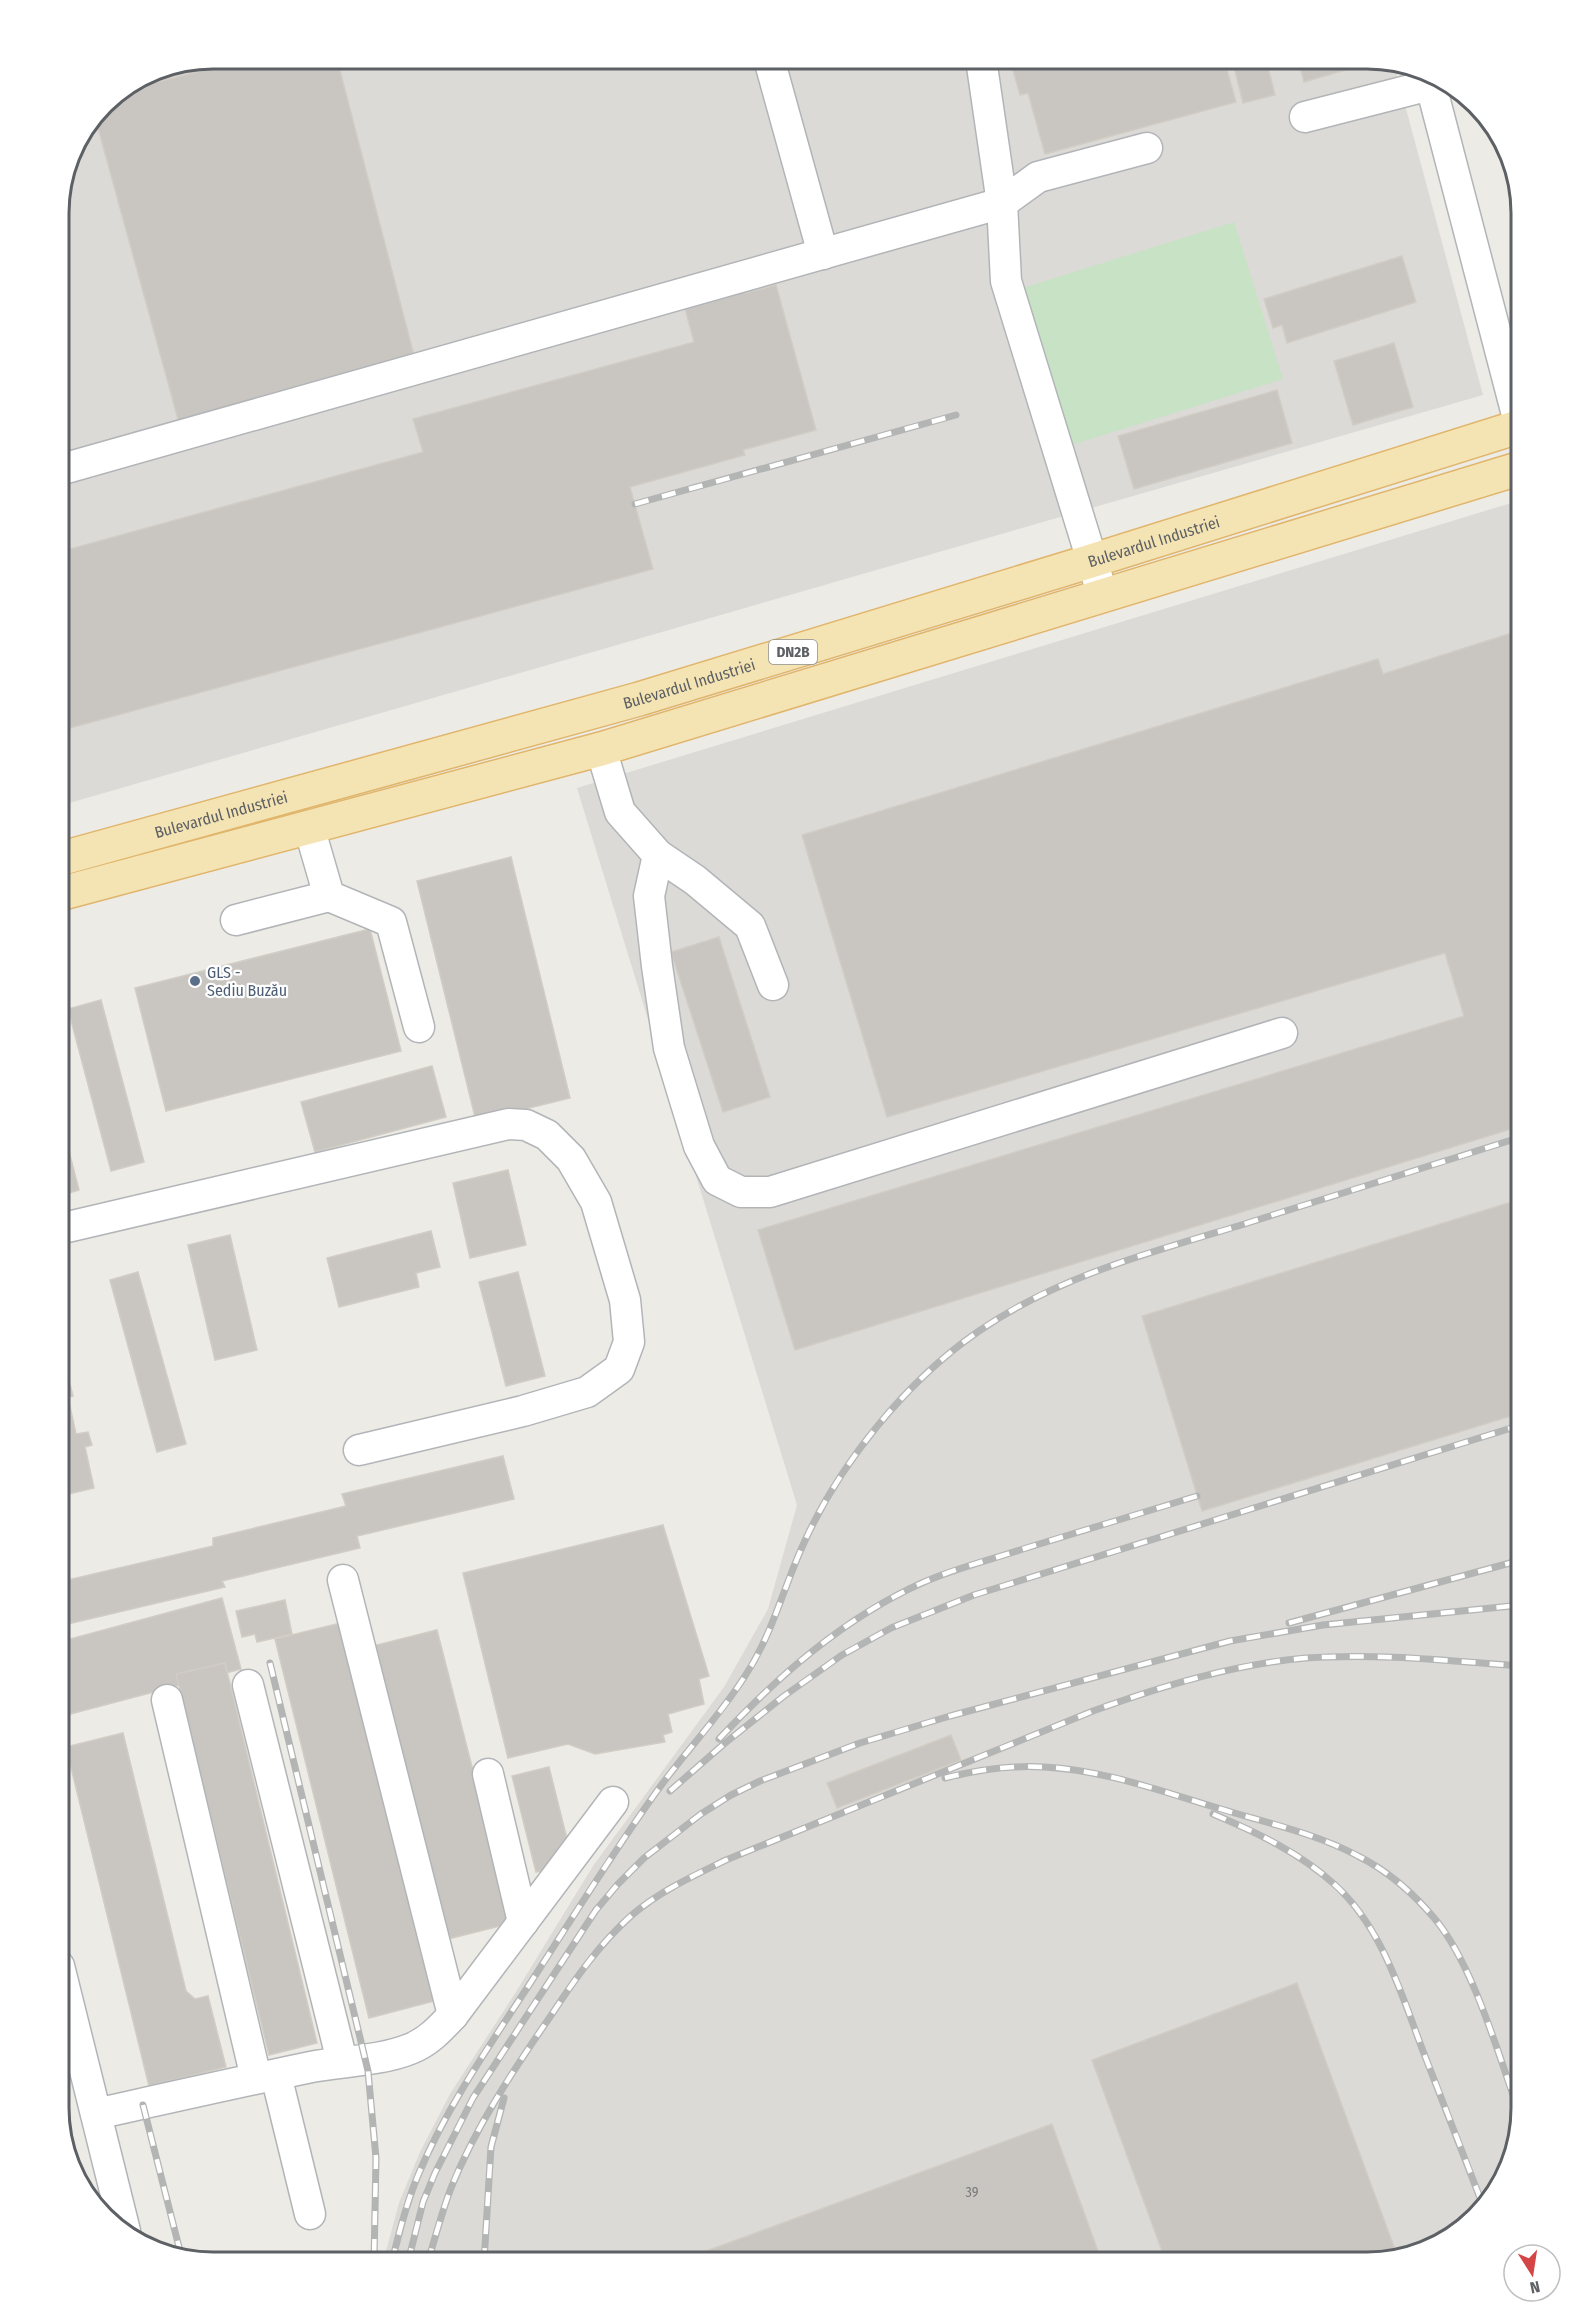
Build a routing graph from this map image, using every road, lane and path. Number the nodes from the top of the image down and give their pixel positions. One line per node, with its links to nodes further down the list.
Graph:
1 (772, 69): 8 (street)
2 (982, 69): 7 (street)
3 (1423, 81): 5 (street)
4 (1430, 84): 9 (street)
5 (1305, 117)
6 (1147, 148): 7 (street)
7 (1002, 203): 8 (street); 13 (street)
8 (823, 254): 11 (street)
9 (1511, 389)
10 (1511, 430): 13 (main road, Bulevardul Industriei / DN2B)
11 (69, 467)
12 (1511, 471): 14 (main road, DN2B)
13 (1091, 561): 14 (street); 18 (main road, Bulevardul Industriei / DN2B)
14 (1102, 596): 15 (main road, DN2B)
15 (601, 749): 16 (main road, DN2B); 17 (street)
16 (309, 827): 20 (main road, DN2B); 21 (street)
17 (658, 855): 19 (street); 22 (street)
18 (69, 856)
19 (695, 879): 22 (street); 24 (street)
20 (69, 891)
21 (329, 896): 23 (street); 25 (street)
22 (649, 896): 26 (street)
23 (236, 920)
24 (772, 985)
25 (419, 1028)
26 (1282, 1033)
27 (69, 1227): 28 (street)
28 (359, 1450)
29 (343, 1580): 35 (street)
30 (248, 1685): 36 (street)
31 (167, 1700): 38 (street)
32 (488, 1774): 34 (street)
33 (613, 1802): 34 (street)
34 (523, 1922): 35 (street)
35 (453, 2015): 36 (street)
36 (342, 2061): 38 (street)
37 (70, 2062): 39 (street)
38 (266, 2076): 39 (street); 40 (street)
39 (96, 2114): 41 (street)
40 (310, 2214)
41 (122, 2220)

